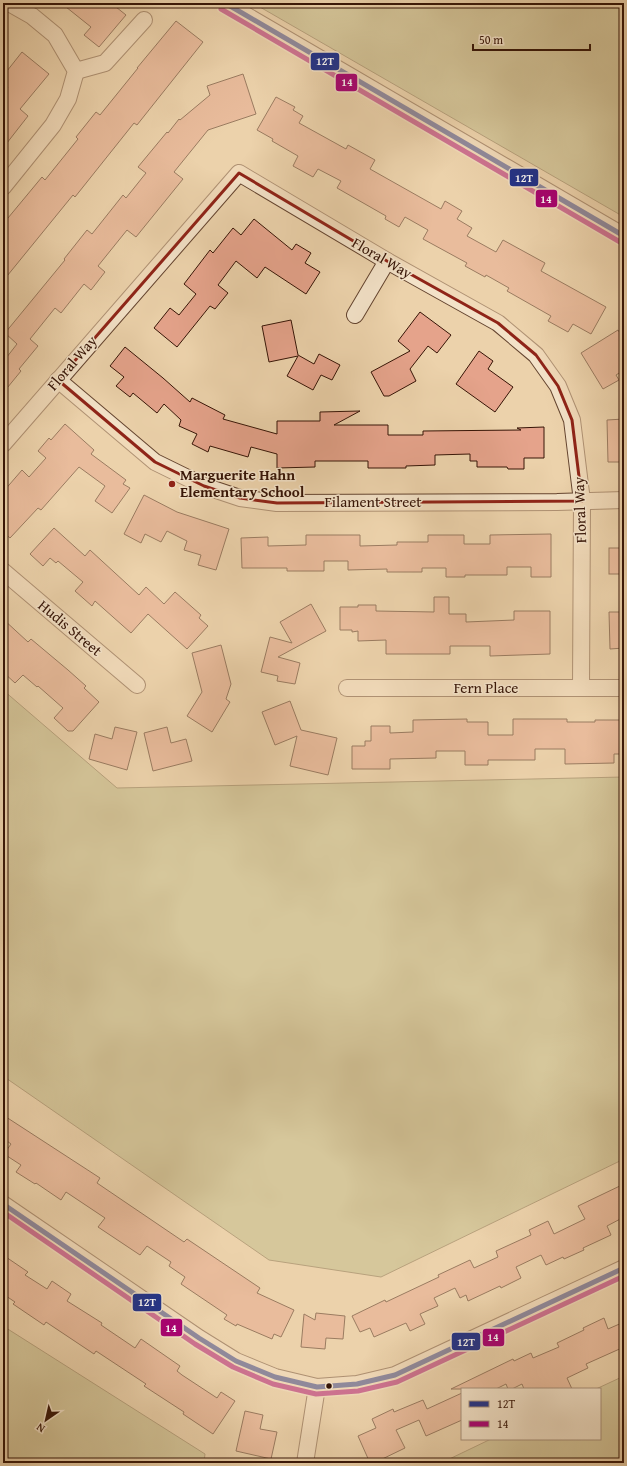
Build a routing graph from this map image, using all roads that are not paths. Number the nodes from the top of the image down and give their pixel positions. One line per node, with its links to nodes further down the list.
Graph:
1 (9, 3): 4 (street)
2 (225, 3): 6 (street)
3 (144, 20): 4 (street)
4 (76, 71): 5 (street)
5 (3, 187)
6 (624, 236)
7 (387, 261): 8 (street); 9 (street, Floral Way); 12 (street, Floral Way)
8 (355, 315)
9 (58, 380): 10 (street, Floral Way); 12 (street, Filament Street)
10 (3, 444)
11 (624, 500): 12 (street, Filament Street)
12 (582, 501): 16 (street, Floral Way)
13 (3, 571): 14 (street, Hudis Street)
14 (137, 685)
15 (347, 688): 16 (street, Fern Place)
16 (581, 688): 17 (street, Fern Place)
17 (624, 688)
18 (3, 1204): 20 (street)
19 (624, 1268): 20 (street)
20 (317, 1387): 21 (street)
21 (305, 1463)

